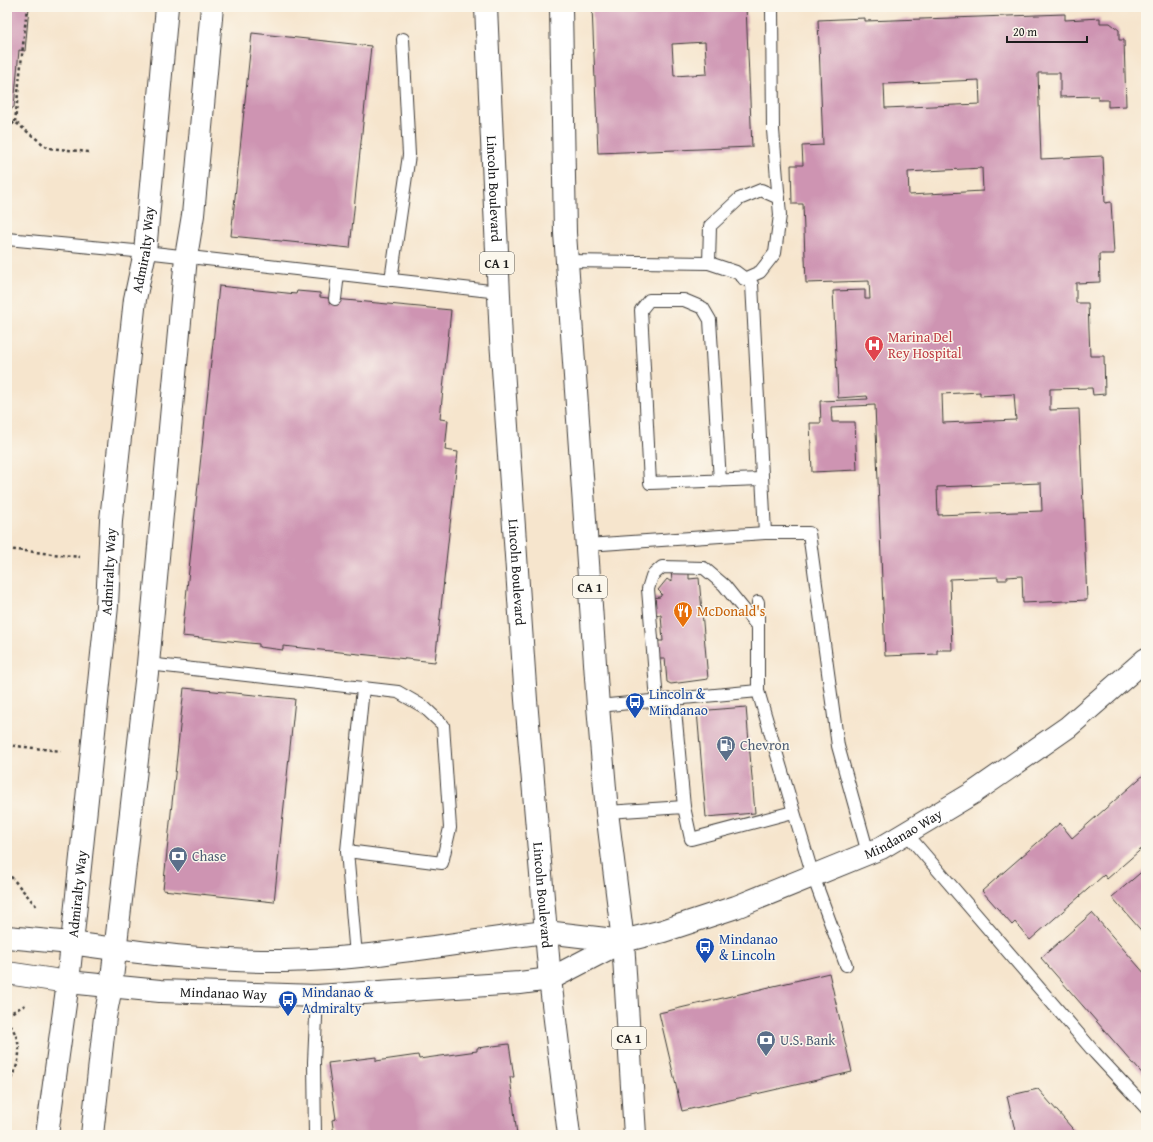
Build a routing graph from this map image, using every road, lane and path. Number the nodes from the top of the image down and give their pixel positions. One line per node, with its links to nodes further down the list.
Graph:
1 (27, 7): 8 (path)
2 (167, 7): 13 (main road, Admiralty Way)
3 (212, 7): 14 (main road)
4 (486, 7): 20 (main road, Lincoln Boulevard / CA 1)
5 (561, 7): 15 (main road, CA 1)
6 (772, 7): 11 (lane)
7 (403, 39): 19 (lane)
8 (15, 122): 9 (path); 10 (path)
9 (7, 128)
10 (89, 152)
11 (778, 198): 16 (lane); 18 (lane)
12 (7, 239): 13 (lane)
13 (145, 252): 14 (lane); 51 (main road, Admiralty Way)
14 (186, 257): 17 (lane); 31 (main road)
15 (568, 261): 16 (lane); 25 (main road, CA 1)
16 (709, 264): 18 (lane)
17 (338, 274): 19 (lane); 21 (lane)
18 (740, 275): 22 (lane)
19 (391, 280): 20 (lane)
20 (498, 292): 48 (main road, Lincoln Boulevard / CA 1)
21 (336, 299)
22 (761, 479): 23 (lane); 24 (lane)
23 (720, 481): 23 (lane)
24 (765, 534): 25 (lane); 44 (lane)
25 (587, 546): 36 (main road, CA 1)
26 (7, 549): 27 (path)
27 (80, 557)
28 (758, 602): 29 (lane)
29 (758, 627): 33 (lane); 35 (lane)
30 (1146, 659): 42 (main road, Mindanao Way)
31 (148, 664): 32 (lane); 52 (main road)
32 (363, 688): 43 (lane); 43 (lane)
33 (758, 691): 34 (lane); 41 (lane)
34 (674, 699): 35 (lane); 39 (lane)
35 (657, 701): 36 (lane)
36 (598, 706): 40 (main road, CA 1)
37 (7, 745): 38 (path)
38 (61, 751)
39 (684, 807): 40 (lane); 41 (lane)
40 (607, 812): 50 (main road, CA 1)
41 (792, 812): 46 (lane)
42 (906, 833): 44 (main road, Mindanao Way); 64 (lane)
43 (347, 851): 53 (lane)
44 (868, 853): 46 (main road, Mindanao Way)
45 (7, 872): 47 (path)
46 (813, 876): 50 (main road, Mindanao Way); 54 (lane)
47 (37, 907)
48 (546, 932): 50 (main road, Mindanao Way); 53 (main road, Mindanao Way); 56 (main road, Lincoln Boulevard / CA 1)
49 (7, 937): 51 (main road, Mindanao Way)
50 (623, 941): 56 (main road, Mindanao Way); 69 (main road, CA 1)
51 (71, 943): 52 (main road, Mindanao Way); 57 (main road, Admiralty Way)
52 (116, 949): 53 (main road, Mindanao Way); 58 (main road)
53 (356, 956)
54 (846, 965)
55 (7, 973): 57 (main road, Mindanao Way)
56 (550, 979): 59 (main road, Mindanao Way); 68 (main road, Lincoln Boulevard / CA 1)
57 (68, 982): 58 (main road, Mindanao Way); 65 (main road, Admiralty Way)
58 (111, 987): 59 (main road, Mindanao Way); 66 (main road)
59 (318, 996): 67 (lane)
60 (27, 1004): 61 (path)
61 (7, 1014)
62 (7, 1020): 63 (path)
63 (7, 1085)
64 (1146, 1108)
65 (47, 1135)
66 (92, 1135)
67 (315, 1135)
68 (569, 1135)
69 (635, 1135)

